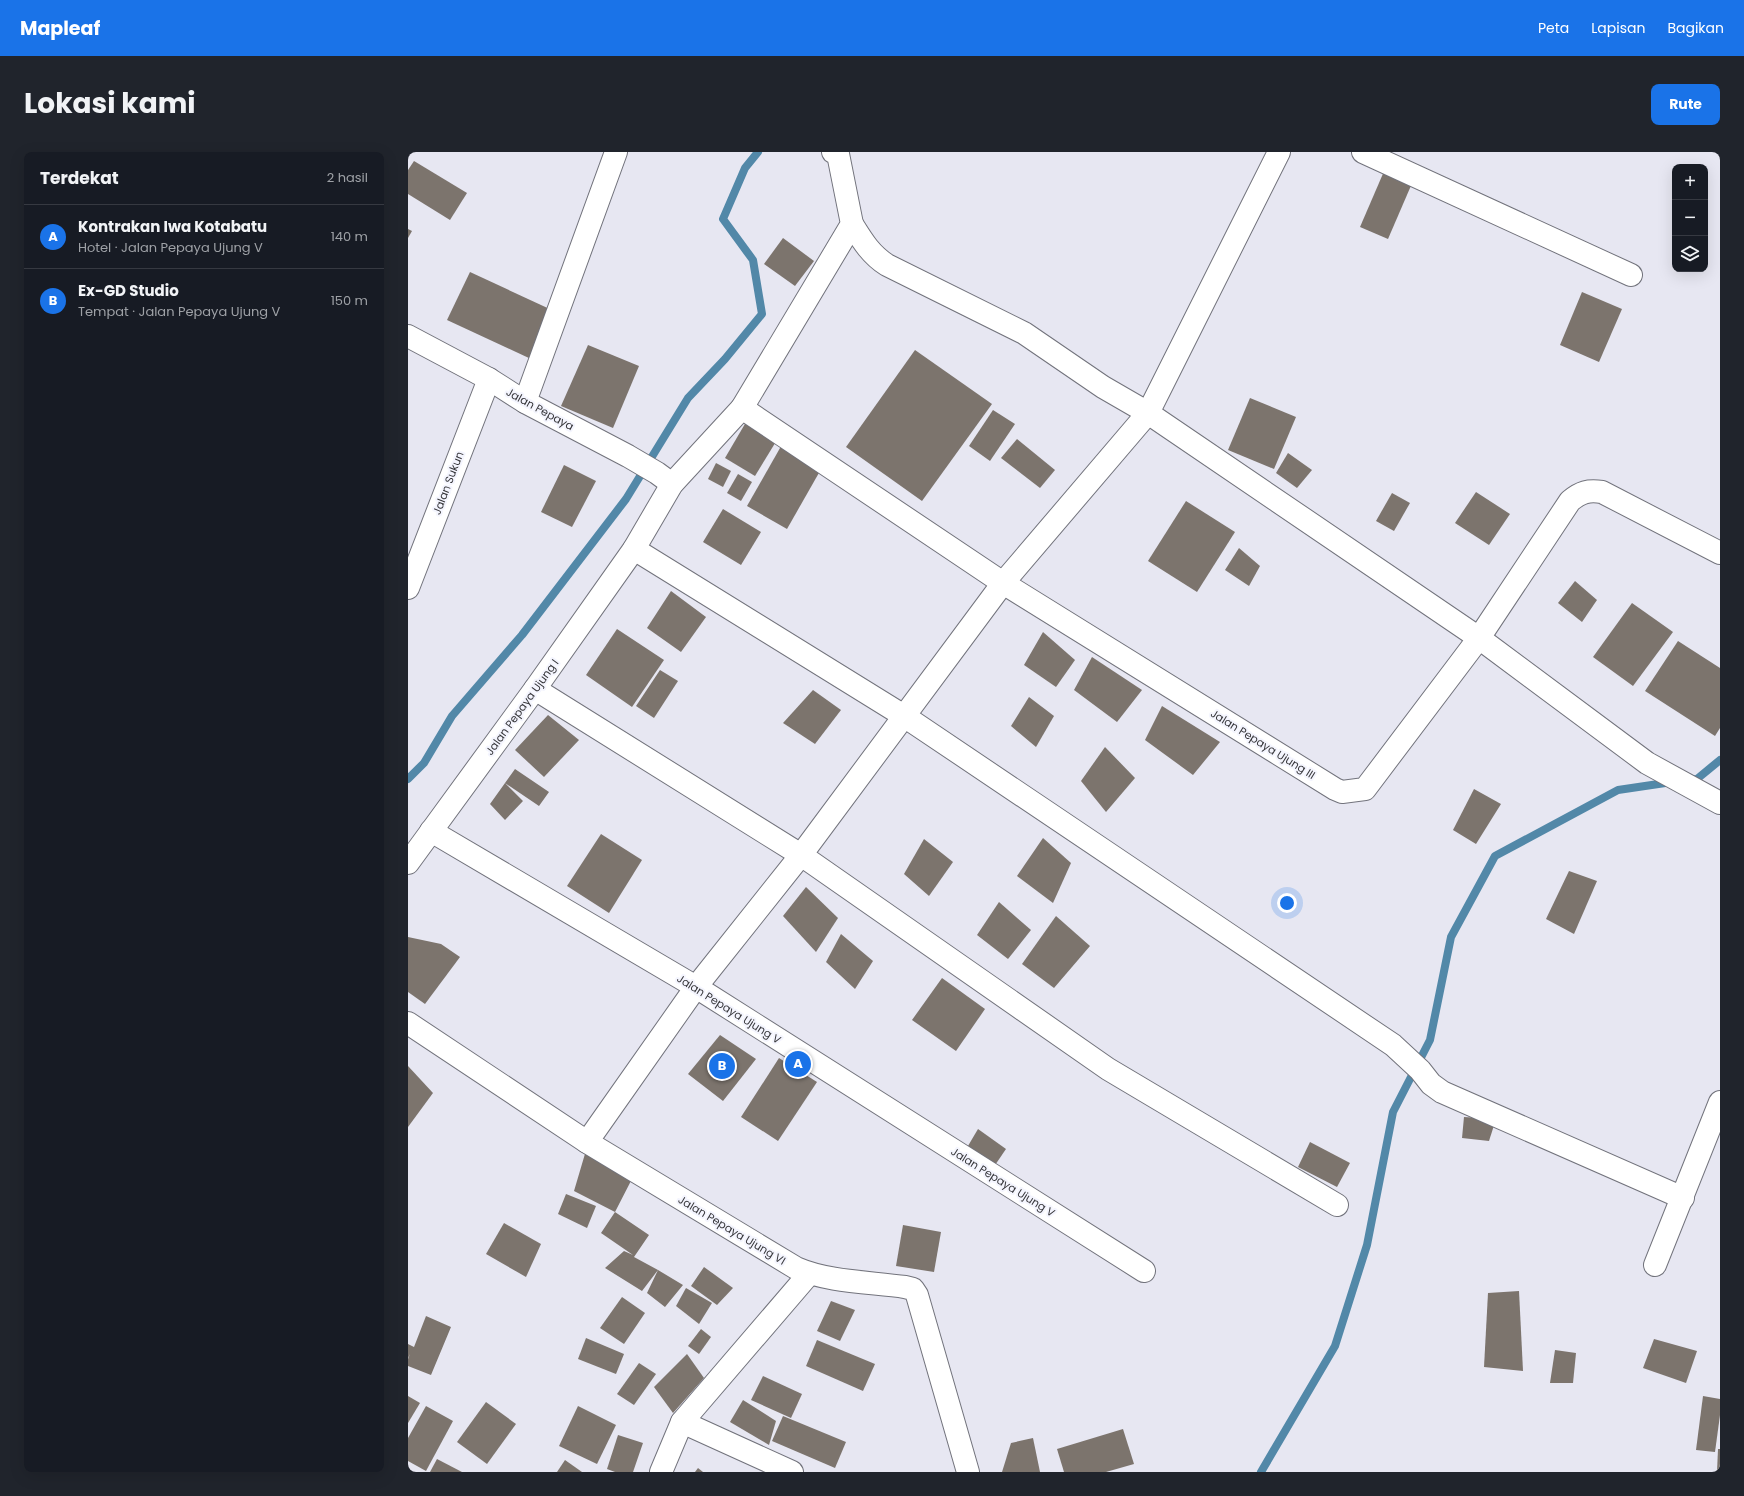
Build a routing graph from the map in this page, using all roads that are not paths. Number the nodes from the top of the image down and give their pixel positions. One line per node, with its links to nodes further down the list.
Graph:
1 (616, 152): 9 (street)
2 (836, 152): 5 (street)
3 (1279, 152): 11 (street)
4 (1363, 152): 6 (street)
5 (852, 224): 10 (street, Jalan Pepaya Ujung I); 11 (street)
6 (1631, 275)
7 (408, 336): 8 (street, Jalan Pepaya)
8 (488, 380): 9 (street, Jalan Pepaya); 16 (street, Jalan Sukun)
9 (525, 402): 12 (street, Jalan Pepaya)
10 (742, 408): 12 (street, Jalan Pepaya Ujung I); 15 (street, Jalan Pepaya Ujung III)
11 (1148, 413): 15 (street); 17 (street)
12 (664, 479): 13 (street, Jalan Pepaya Ujung I)
13 (634, 549): 18 (street, Jalan Pepaya Ujung I); 19 (street)
14 (1720, 553): 17 (street, Jalan Pepaya Ujung III)
15 (1004, 583): 17 (street, Jalan Pepaya Ujung III); 19 (street)
16 (408, 588)
17 (1479, 638): 20 (street)
18 (535, 690): 21 (street, Jalan Pepaya Ujung I); 22 (street)
19 (904, 716): 22 (street); 28 (street)
20 (1716, 801)
21 (431, 831): 23 (street, Jalan Pepaya Ujung I); 24 (street, Jalan Pepaya Ujung V)
22 (801, 855): 24 (street); 29 (street)
23 (408, 863)
24 (696, 987): 27 (street); 31 (street, Jalan Pepaya Ujung V)
25 (408, 1023): 27 (street, Jalan Pepaya Ujung VI)
26 (1720, 1102): 28 (street)
27 (587, 1142): 32 (street, Jalan Pepaya Ujung VI)
28 (1683, 1198): 30 (street)
29 (1336, 1205)
30 (1655, 1264)
31 (1144, 1271)
32 (809, 1274): 33 (street); 36 (street, Jalan Pepaya Ujung VI)
33 (682, 1422): 34 (street); 35 (street)
34 (661, 1472)
35 (792, 1472)
36 (968, 1472)

